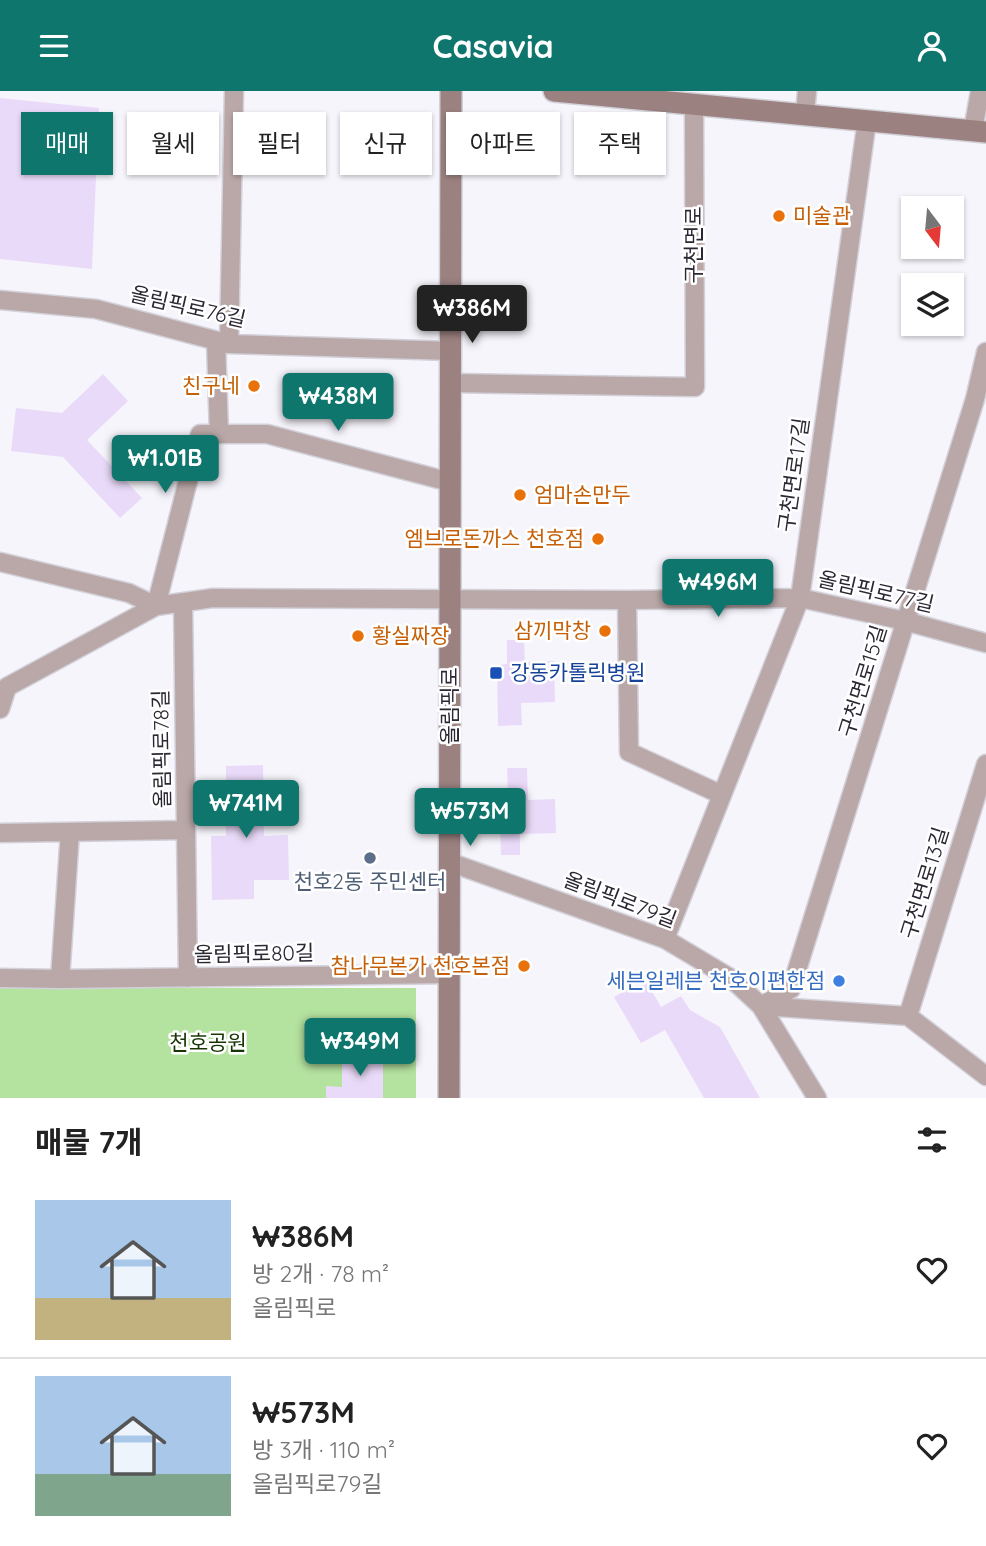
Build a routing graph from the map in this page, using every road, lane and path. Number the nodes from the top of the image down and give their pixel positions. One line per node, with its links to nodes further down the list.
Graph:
1 (234, 91): 12 (street)
2 (451, 91): 13 (main road, 올림픽로)
3 (554, 91): 4 (main road)
4 (568, 91): 7 (main road)
5 (807, 91): 8 (street)
6 (980, 91): 10 (street)
7 (694, 104): 8 (main road); 15 (street, 구천면로)
8 (806, 114): 9 (main road)
9 (867, 120): 10 (main road); 19 (street, 구천면로17길)
10 (979, 131)
11 (0, 300): 12 (street, 올림픽로76길)
12 (222, 342): 13 (street, 올림픽로76길); 16 (street)
13 (451, 351): 15 (main road, 올림픽로)
14 (986, 352): 24 (street, 구천면로15길)
15 (451, 383): 17 (main road, 올림픽로)
16 (219, 434): 17 (street); 23 (street)
17 (450, 482): 20 (main road, 올림픽로)
18 (0, 562): 23 (street)
19 (800, 598): 21 (street, 올림픽로77길); 24 (street, 올림픽로77길); 28 (street, 구천면로17길)
20 (450, 599): 21 (street, 올림픽로77길); 22 (street); 32 (main road, 올림픽로)
21 (627, 600): 28 (street)
22 (183, 603): 23 (street); 29 (street, 올림픽로78길)
23 (156, 607): 26 (street)
24 (905, 621): 25 (street, 올림픽로77길); 38 (street, 구천면로15길)
25 (986, 643)
26 (0, 709)
27 (986, 764): 39 (street, 구천면로13길)
28 (722, 795): 33 (street, 구천면로17길)
29 (186, 830): 30 (street); 36 (street, 올림픽로78길)
30 (70, 832): 31 (street); 37 (street)
31 (0, 833)
32 (449, 862): 33 (street, 올림픽로79길); 34 (main road, 올림픽로)
33 (666, 939): 38 (street, 올림픽로79길)
34 (449, 974): 36 (street, 올림픽로80길); 41 (main road, 올림픽로)
35 (0, 978): 37 (street, 올림픽로80길)
36 (188, 978): 37 (street, 올림픽로80길)
37 (60, 979)
38 (761, 1006): 39 (street); 42 (street, 올림픽로79길)
39 (908, 1016): 40 (street)
40 (986, 1076)
41 (449, 1098)
42 (817, 1098)

